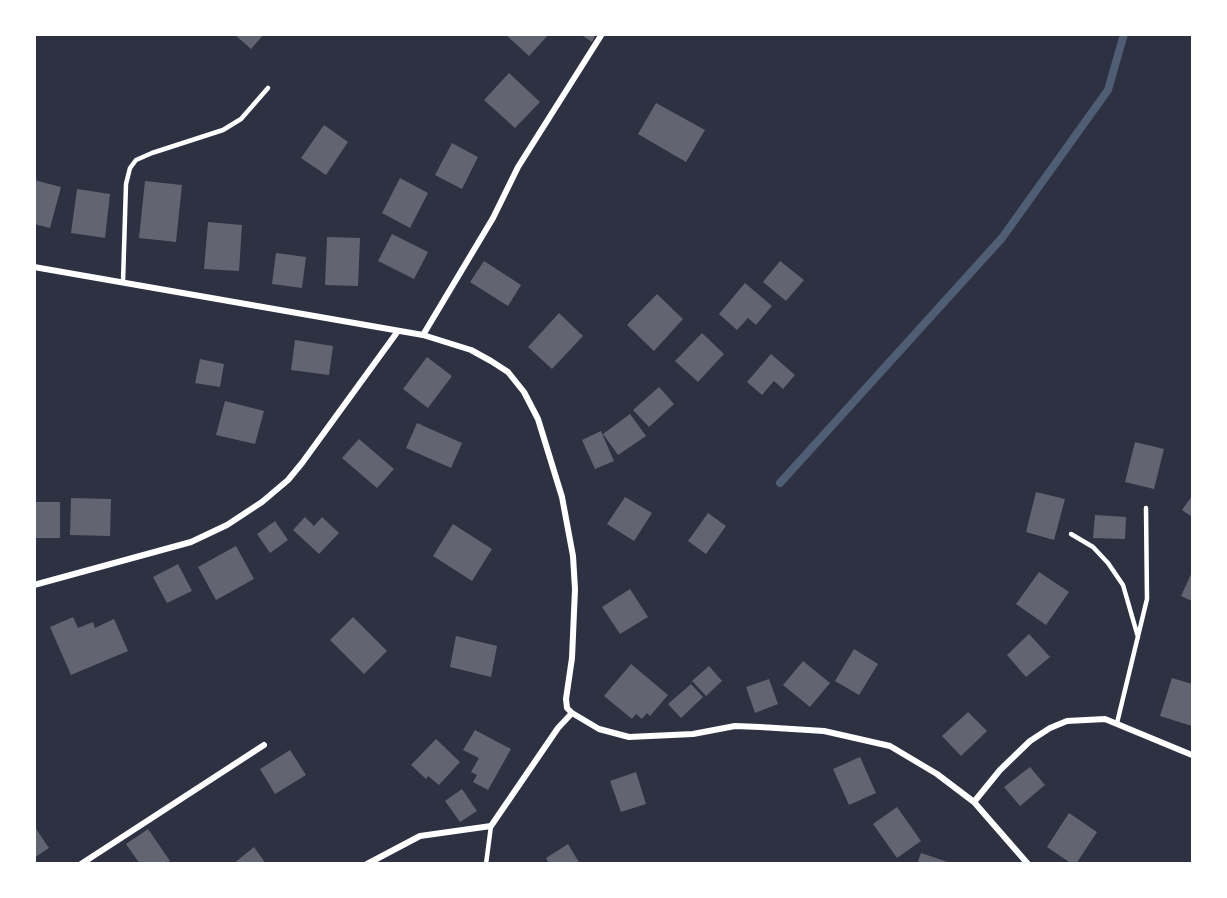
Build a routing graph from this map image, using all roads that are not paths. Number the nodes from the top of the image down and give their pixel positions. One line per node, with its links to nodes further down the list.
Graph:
1 (602, 34): 6 (street)
2 (268, 88): 4 (lane)
3 (34, 267): 4 (street)
4 (123, 282): 5 (street)
5 (398, 331): 6 (street); 9 (street)
6 (423, 335): 11 (street)
7 (1146, 508): 10 (lane)
8 (1071, 534): 10 (lane)
9 (34, 585)
10 (1139, 639): 12 (lane)
11 (572, 713): 15 (street); 16 (street)
12 (1117, 723): 14 (street); 15 (street)
13 (264, 745): 17 (street)
14 (1192, 755)
15 (974, 802): 20 (street)
16 (491, 826): 18 (street); 19 (lane)
17 (81, 864)
18 (367, 864)
19 (486, 864)
20 (1029, 864)

